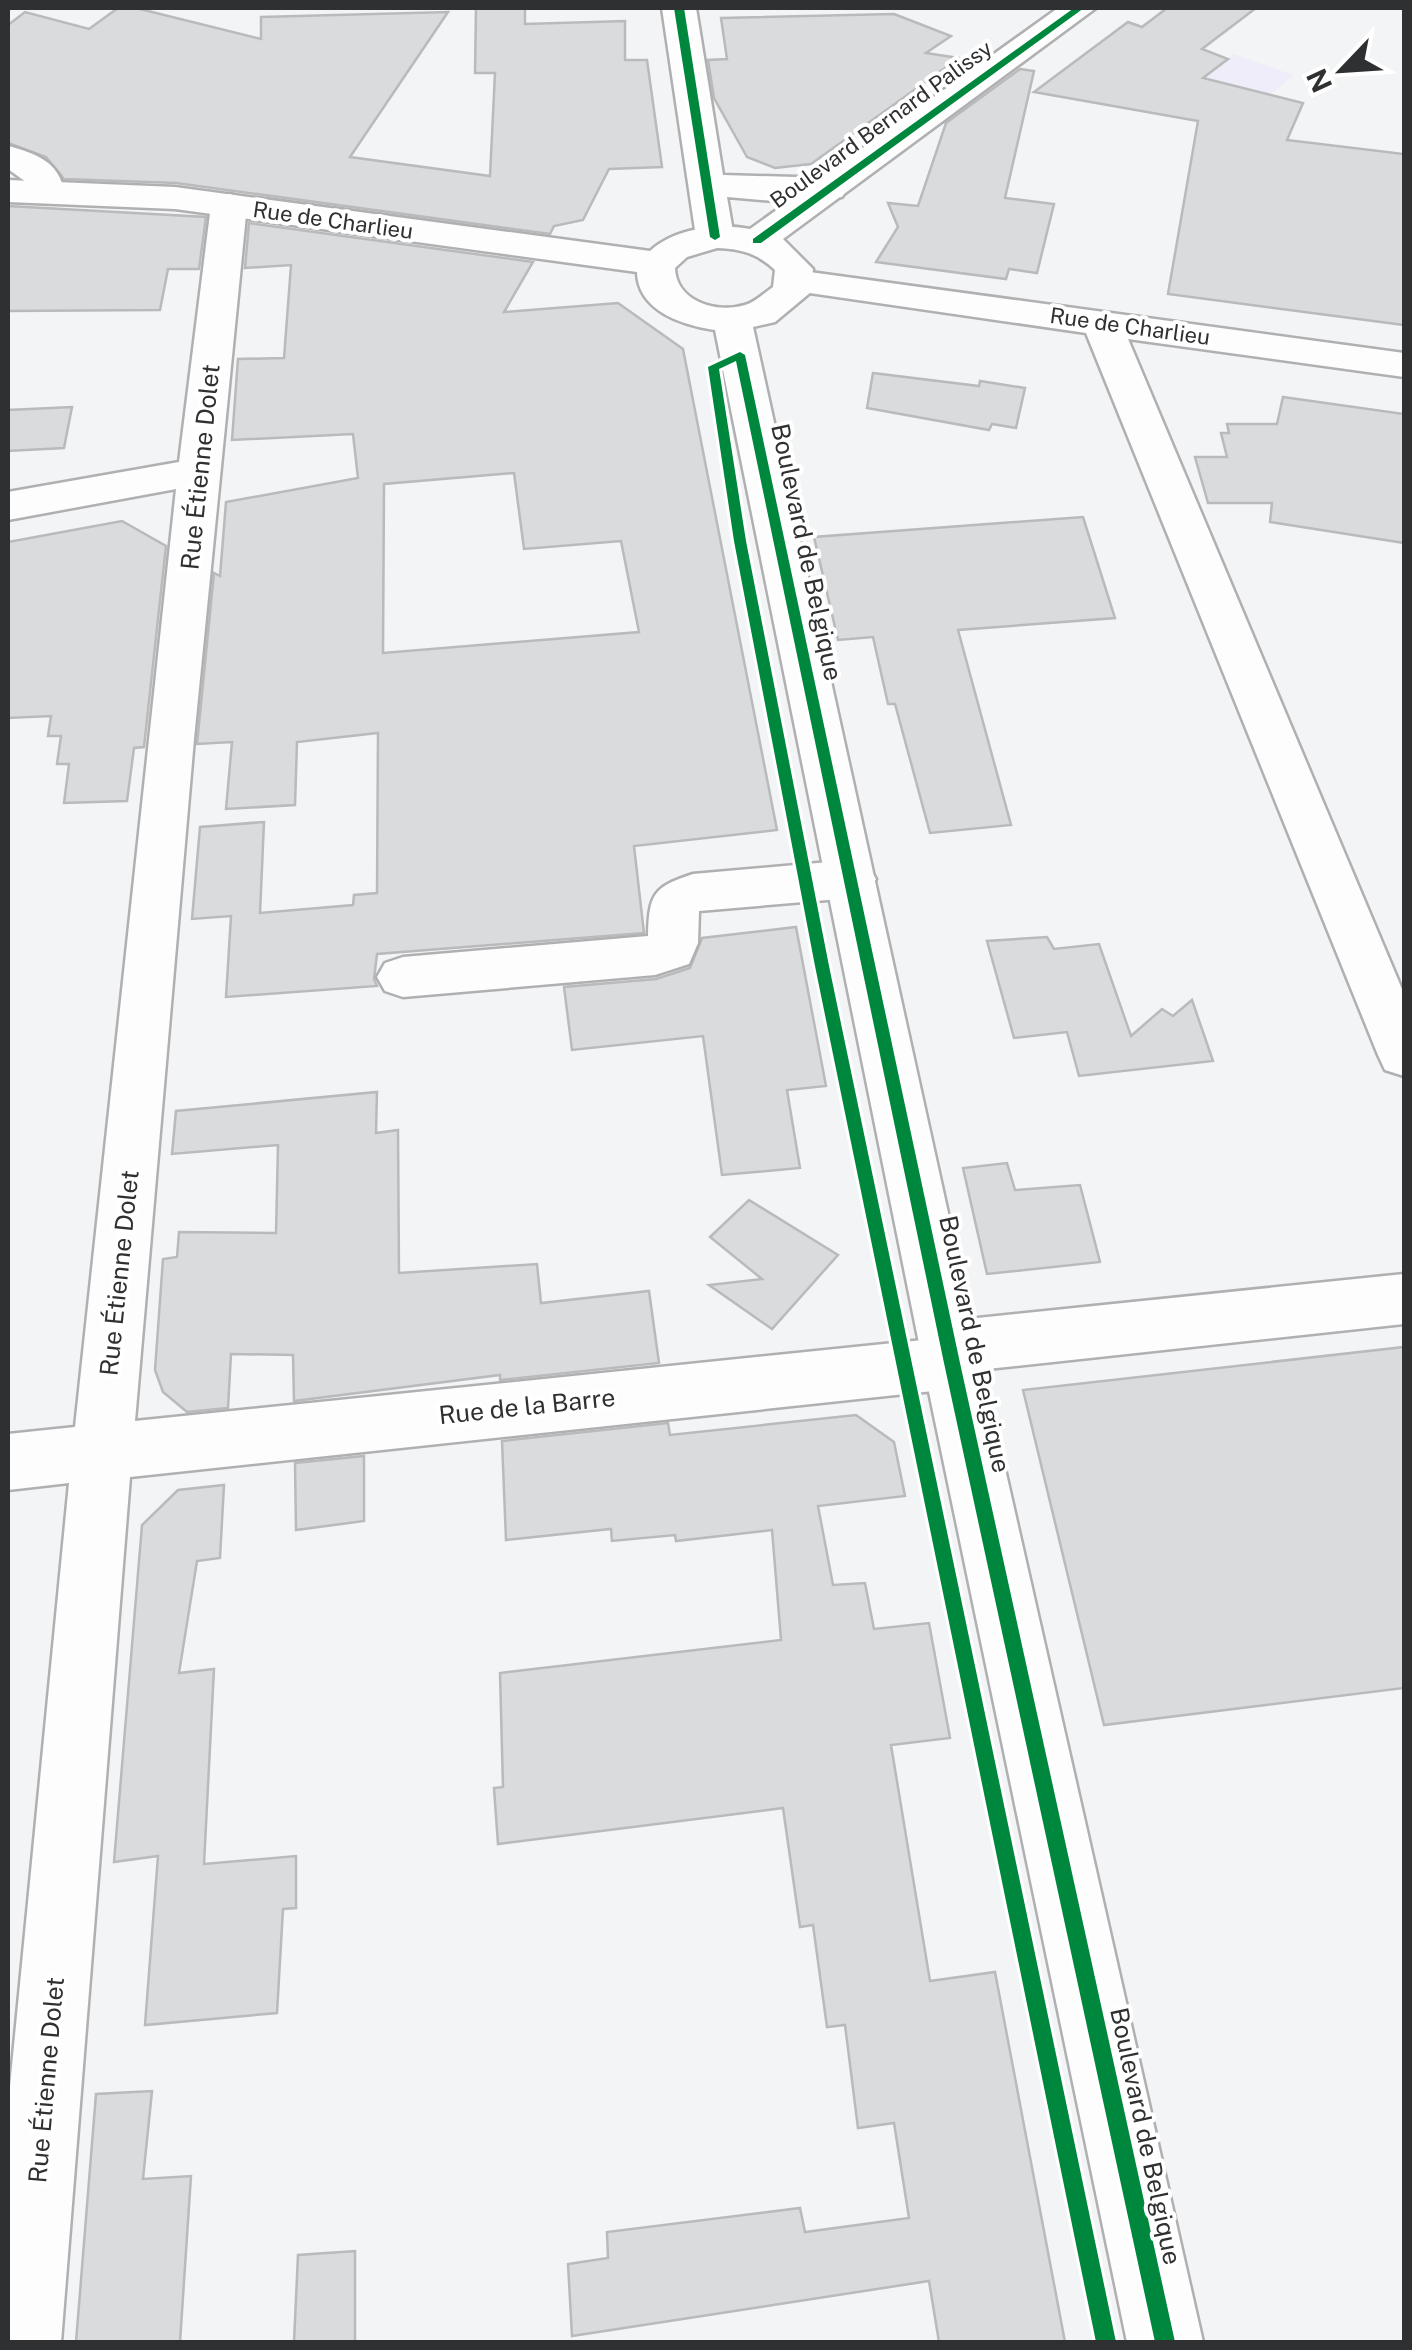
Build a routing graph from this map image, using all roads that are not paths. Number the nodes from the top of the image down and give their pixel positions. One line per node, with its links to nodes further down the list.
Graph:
1 (679, 8): 4 (street)
2 (1079, 8): 5 (street, Boulevard Bernard Palissy)
3 (8, 156): 7 (street)
4 (708, 186): 5 (street); 9 (street)
5 (829, 189): 10 (street, Boulevard Bernard Palissy)
6 (8, 191): 7 (street, Rue de Charlieu)
7 (46, 192): 8 (street, Rue de Charlieu)
8 (229, 205): 11 (street, Rue de Charlieu); 16 (street, Rue Étienne Dolet)
9 (715, 236): 10 (street); 11 (street)
10 (757, 241): 12 (street)
11 (658, 262): 13 (street)
12 (795, 281): 13 (street); 14 (street, Rue de Charlieu)
13 (732, 319): 18 (street, Boulevard de Belgique)
14 (1101, 322): 15 (street, Rue de Charlieu); 20 (street)
15 (1404, 364)
16 (198, 472): 17 (street); 23 (street, Rue Étienne Dolet)
17 (8, 506)
18 (851, 879): 19 (street); 22 (street, Boulevard de Belgique)
19 (403, 977)
20 (1404, 1055)
21 (1404, 1299): 22 (street, Rue de la Barre)
22 (951, 1355): 23 (street, Rue de la Barre); 26 (street, Boulevard de Belgique)
23 (102, 1454): 24 (street, Rue de la Barre); 25 (street, Rue Étienne Dolet)
24 (8, 1462)
25 (23, 2342)
26 (1165, 2342)

